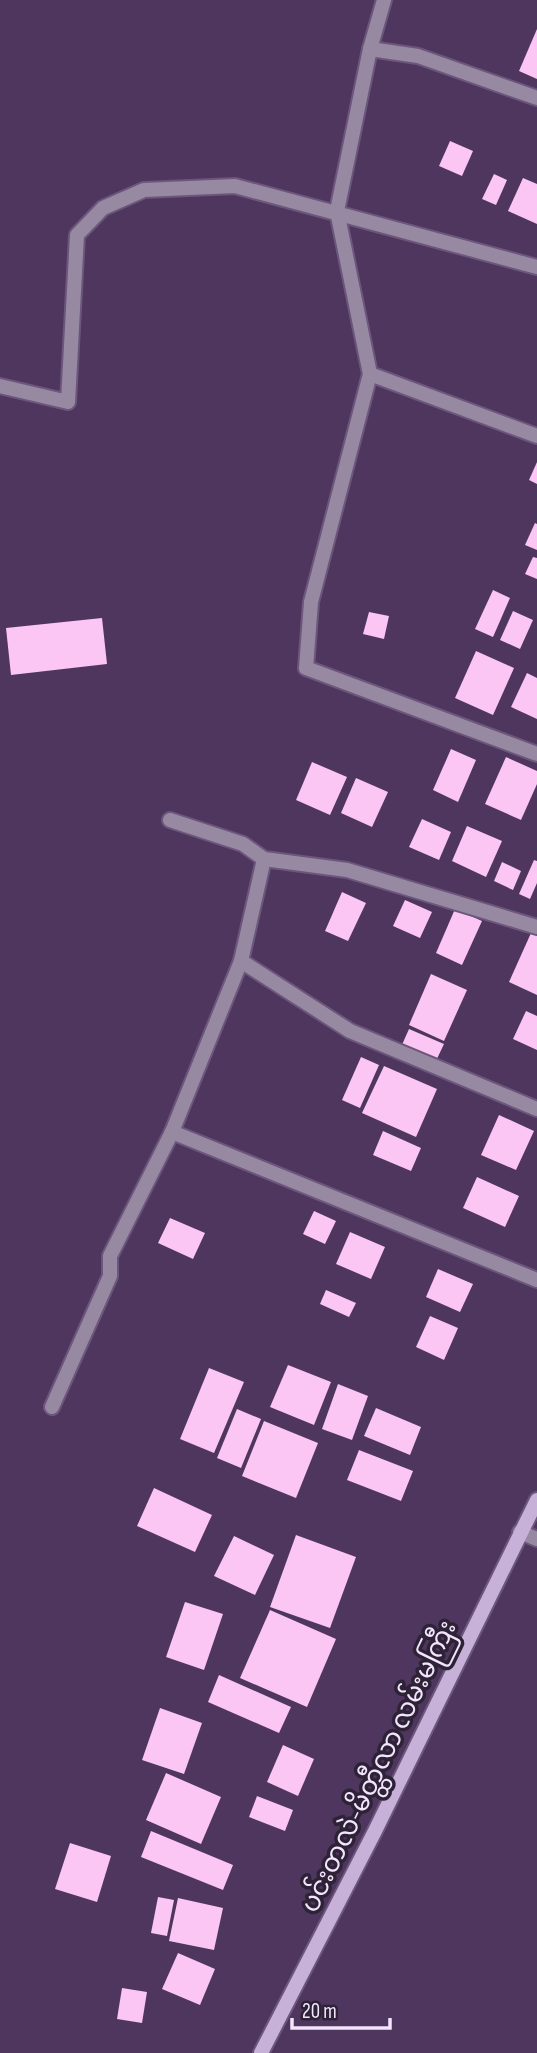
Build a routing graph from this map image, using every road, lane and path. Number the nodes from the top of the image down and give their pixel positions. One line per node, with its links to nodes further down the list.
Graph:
1 (384, 0): 2 (street)
2 (370, 49): 3 (street); 4 (street)
3 (537, 98)
4 (337, 211): 5 (street); 6 (street); 7 (street)
5 (537, 267)
6 (370, 374): 8 (street); 9 (street)
7 (0, 386)
8 (537, 436)
9 (537, 754)
10 (170, 820): 11 (street)
11 (264, 859): 12 (street); 13 (street)
12 (537, 927)
13 (241, 961): 14 (street); 15 (street)
14 (537, 1109)
15 (172, 1132): 16 (street); 17 (street)
16 (537, 1280)
17 (52, 1407)
18 (537, 1500): 19 (street, ပင်းတလဲ-မိတ္ထီလာ လမ်းမကြီး)
19 (520, 1532): 20 (street); 21 (street, ပင်းတလဲ-မိတ္ထီလာ လမ်းမကြီး)
20 (537, 1539)
21 (261, 2053)

